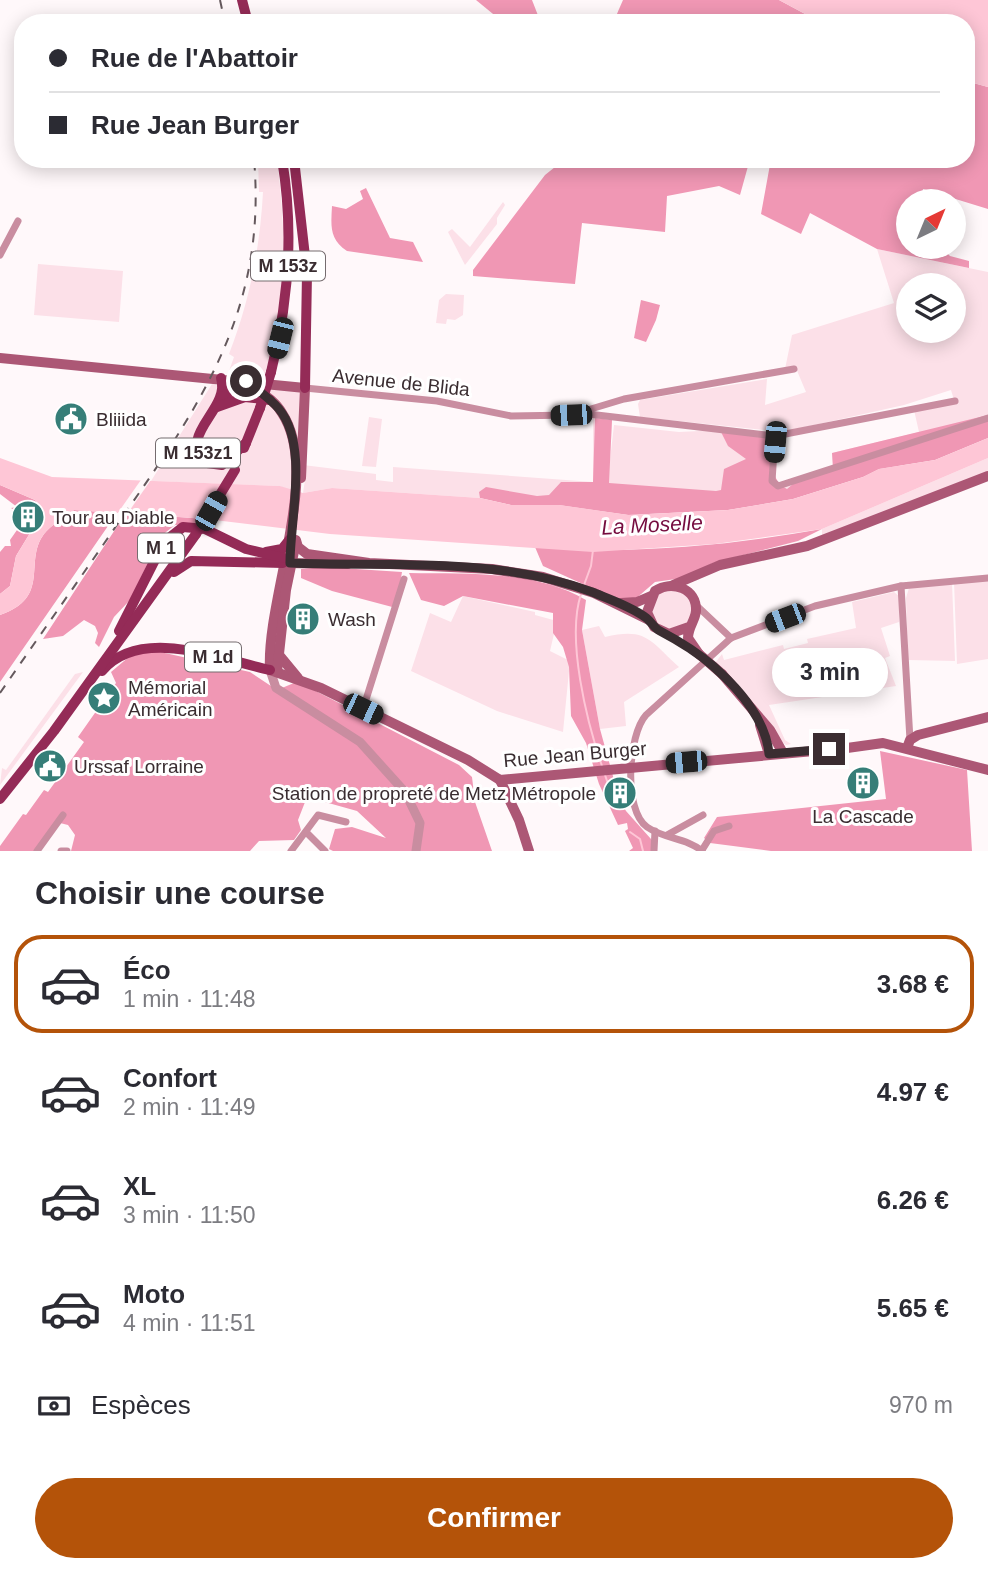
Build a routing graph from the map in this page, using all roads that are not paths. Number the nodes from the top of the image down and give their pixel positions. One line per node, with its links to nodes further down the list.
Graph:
1 (283, 168): 17 (main road, M 153z, bridge)
2 (295, 168): 9 (main road)
3 (18, 221): 4 (street)
4 (0, 255)
5 (0, 358): 7 (main road, Avenue de Blida)
6 (794, 369): 13 (street, Avenue de Blida)
7 (221, 378): 8 (main road, Avenue de Blida); 12 (main road)
8 (246, 381): 9 (main road, Avenue de Blida); 10 (main road); 12 (main road, M 153z1)
9 (305, 388): 13 (street, Avenue de Blida); 16 (main road); 19 (main road)
10 (270, 400): 12 (main road); 16 (main road)
11 (955, 401): 15 (street)
12 (219, 403): 17 (main road, M 153z1)
13 (580, 412): 15 (street)
14 (988, 418): 15 (street)
15 (775, 436)
16 (292, 437): 19 (main road)
17 (246, 443): 28 (main road, M 153z, bridge)
18 (988, 476): 25 (main road)
19 (298, 479): 20 (main road)
20 (293, 535): 21 (main road); 22 (main road, M 1); 23 (main road)
21 (259, 552): 23 (main road, M 1); 40 (main road, M 1)
22 (340, 558): 23 (main road, M 1); 24 (main road, M 1)
23 (288, 560): 24 (main road, M 1); 28 (main road, M 1); 39 (main road); 41 (main road)
24 (369, 563): 33 (main road, M 1)
25 (715, 567): 29 (main road); 32 (main road)
26 (988, 578): 30 (street)
27 (404, 579): 45 (street)
28 (161, 582): 40 (main road, M 1)
29 (673, 585): 31 (main road); 32 (main road)
30 (901, 586): 37 (street); 49 (street)
31 (651, 596): 33 (main road); 34 (main road)
32 (694, 601): 35 (main road); 37 (street)
33 (616, 603): 34 (main road, M 1)
34 (649, 620): 36 (main road)
35 (689, 627): 36 (main road); 38 (main road)
36 (669, 634): 38 (main road)
37 (731, 638): 52 (street)
38 (699, 654): 46 (main road, bridge)
39 (279, 655): 41 (main road); 42 (main road)
40 (96, 671): 44 (main road, M 1)
41 (273, 671): 42 (main road, Rue Jean Burger / M 1d); 43 (street); 44 (main road, M 1d)
42 (295, 677): 43 (street); 45 (main road, Rue Jean Burger / M 1d)
43 (286, 695): 69 (street)
44 (75, 702): 48 (main road, M 1)
45 (363, 709): 54 (main road, Rue Jean Burger / M 1d)
46 (752, 709): 50 (main road); 51 (main road)
47 (988, 717): 49 (main road)
48 (48, 738): 55 (main road, M 1); 56 (main road, M 1)
49 (908, 744): 50 (main road, Rue Jean Burger); 53 (main road, Rue Jean Burger)
50 (783, 753): 51 (main road, Rue Jean Burger)
51 (769, 754): 52 (main road, Rue Jean Burger)
52 (631, 768): 54 (main road, Rue Jean Burger); 61 (street)
53 (988, 770)
54 (499, 780): 70 (main road)
55 (0, 799)
56 (0, 810)
57 (63, 815): 64 (street)
58 (703, 815): 63 (street)
59 (346, 822): 62 (street)
60 (729, 826): 72 (street)
61 (655, 831): 63 (street); 71 (street)
62 (306, 832): 67 (street); 68 (street)
63 (667, 835): 72 (street)
64 (37, 851)
65 (61, 851): 66 (street)
66 (67, 851)
67 (291, 851)
68 (325, 851)
69 (416, 851)
70 (529, 851)
71 (654, 851)
72 (702, 851)

